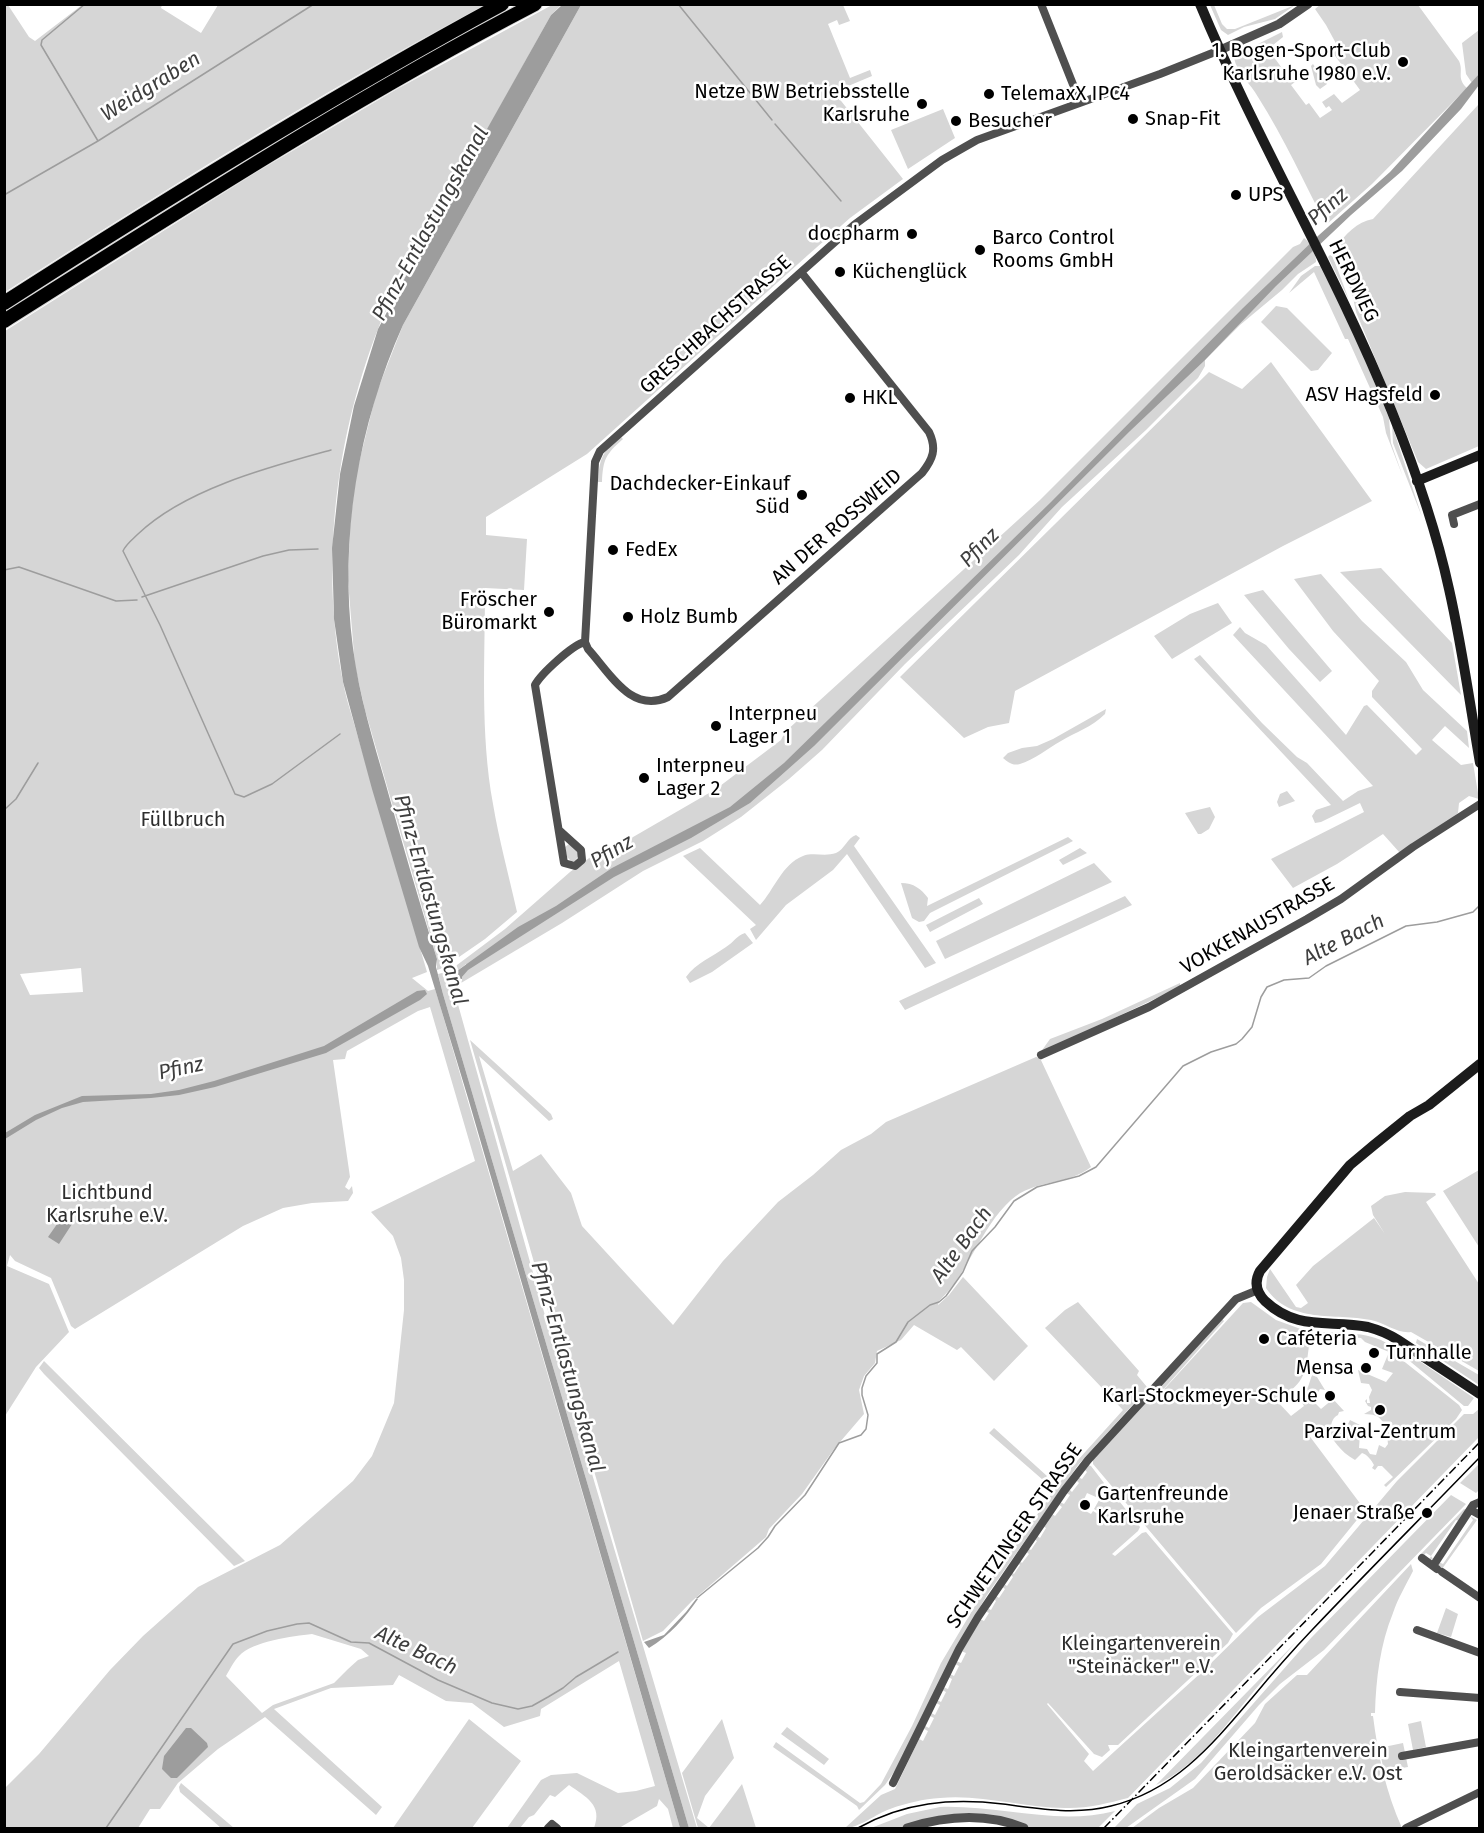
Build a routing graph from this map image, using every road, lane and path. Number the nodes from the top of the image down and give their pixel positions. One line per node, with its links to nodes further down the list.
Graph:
1 (502, 4): 9 (highway)
2 (536, 4): 10 (highway)
3 (1041, 4): 7 (street)
4 (1200, 4): 6 (main road, HERDWEG)
5 (1308, 4): 6 (street)
6 (1220, 50): 7 (street, GRESCHBACHSTRASSE); 12 (main road, HERDWEG)
7 (1080, 102): 8 (street, GRESCHBACHSTRASSE)
8 (801, 272): 15 (street, GRESCHBACHSTRASSE); 15 (street, AN DER ROSSWEID)
9 (4, 303)
10 (4, 321)
11 (1479, 455): 12 (main road)
12 (1417, 481): 16 (main road, HERDWEG)
13 (1479, 504): 14 (street)
14 (1454, 524)
15 (585, 642): 18 (street)
16 (1479, 763)
17 (1479, 804): 19 (street, VOKKENAUSTRASSE)
18 (560, 831): 18 (street)
19 (1041, 1055)
20 (1479, 1064): 21 (main road)
21 (1258, 1290): 22 (main road); 35 (street, SCHWETZINGER STRASSE)
22 (1479, 1394)
23 (1479, 1502): 24 (street)
24 (1471, 1510): 25 (street); 27 (street)
25 (1479, 1515)
26 (1422, 1558): 27 (street)
27 (1438, 1569): 28 (street)
28 (1479, 1598)
29 (1417, 1630): 30 (street)
30 (1479, 1653)
31 (1400, 1692): 32 (street)
32 (1479, 1698)
33 (1479, 1742): 34 (street)
34 (1402, 1756)
35 (893, 1783)
36 (1479, 1792): 41 (street)
37 (548, 1828): 38 (street)
38 (557, 1828)
39 (907, 1828): 40 (street)
40 (1023, 1828)
41 (1406, 1828)

